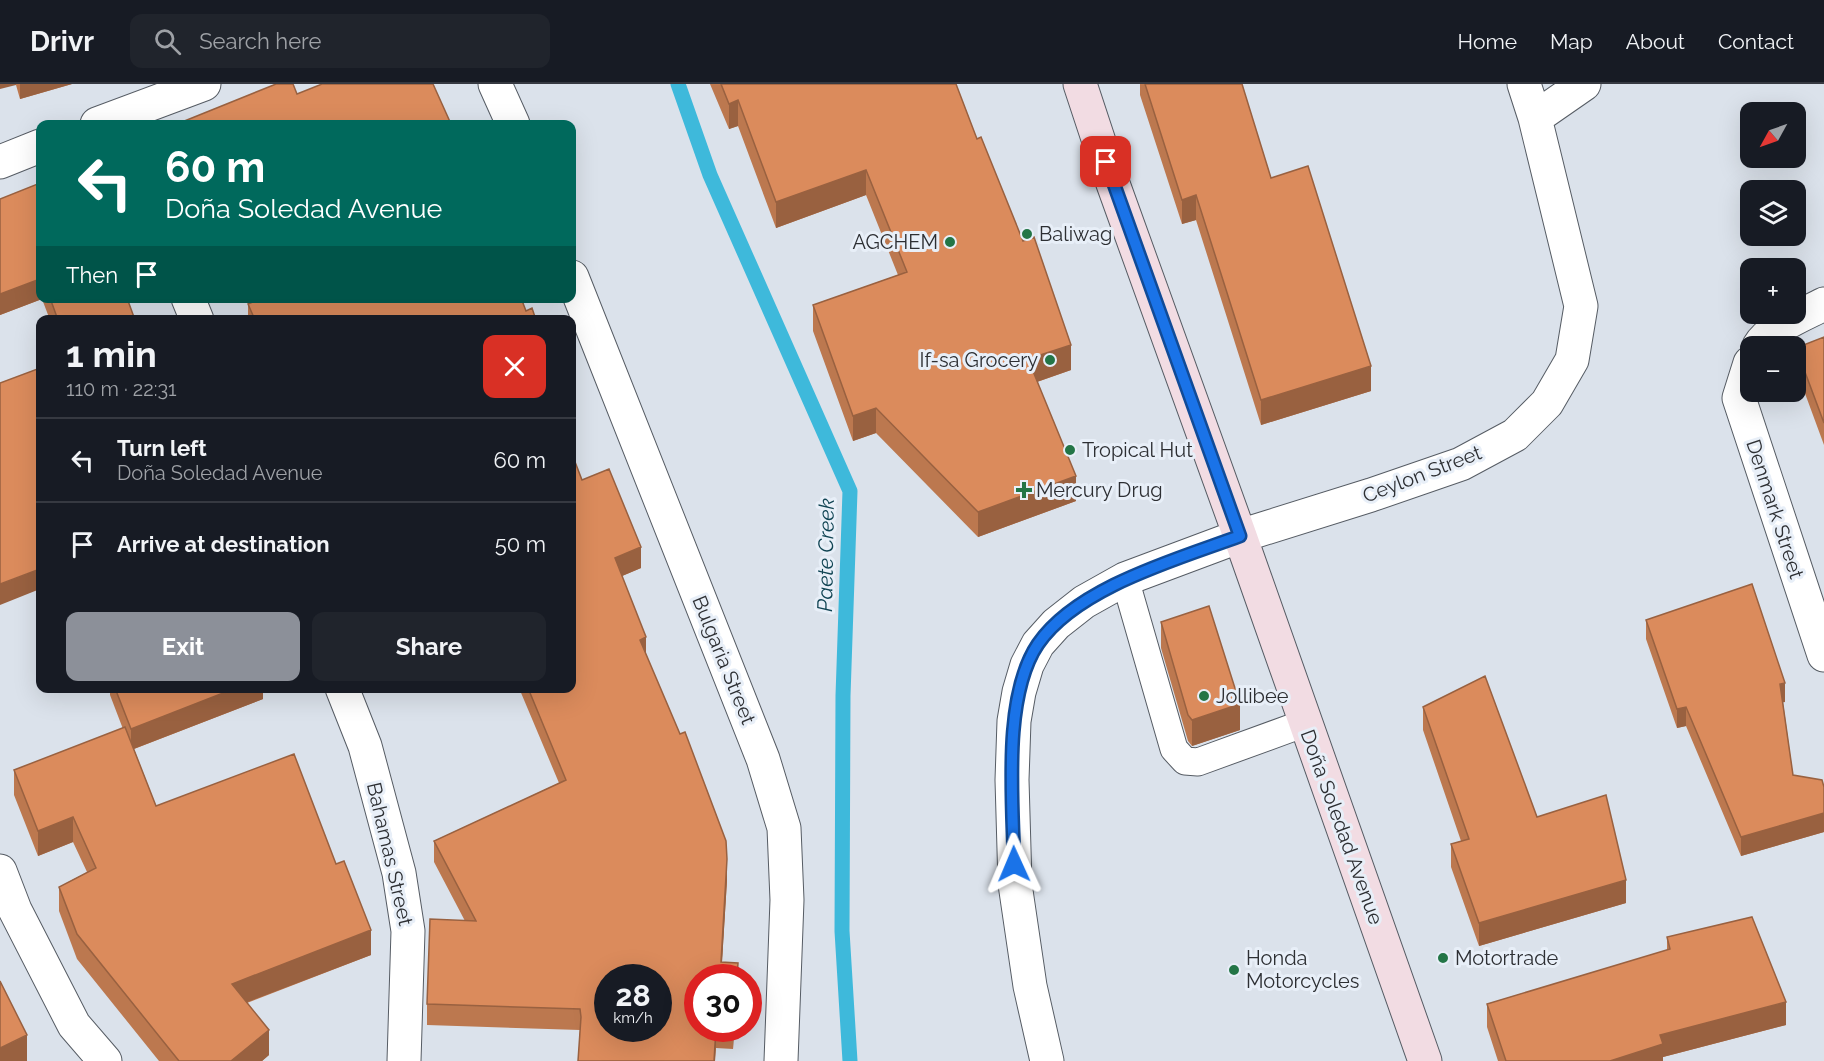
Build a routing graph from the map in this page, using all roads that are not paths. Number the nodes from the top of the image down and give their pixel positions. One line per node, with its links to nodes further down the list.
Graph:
1 (204, 84): 7 (street)
2 (495, 84): 8 (street)
3 (1080, 84): 15 (main road, Doña Soledad Avenue)
4 (1524, 84): 6 (street, Ceylon Street)
5 (1584, 84): 6 (street)
6 (1535, 118): 15 (street, Ceylon Street)
7 (116, 120)
8 (511, 120)
9 (36, 148): 10 (street)
10 (0, 162)
11 (576, 288): 24 (street, Bulgaria Street)
12 (1824, 304): 13 (street)
13 (1768, 336)
14 (1740, 402): 17 (street, Denmark Street)
15 (1240, 536): 16 (street, Ceylon Street); 19 (main road, Doña Soledad Avenue)
16 (1125, 579): 19 (lane); 25 (street, Ceylon Street)
17 (1824, 655)
18 (344, 693): 23 (street, Bahamas Street)
19 (1305, 723): 26 (main road, Doña Soledad Avenue)
20 (0, 871): 21 (street)
21 (8, 914): 22 (street)
22 (105, 1061)
23 (404, 1061)
24 (781, 1061)
25 (1047, 1061)
26 (1425, 1061)

